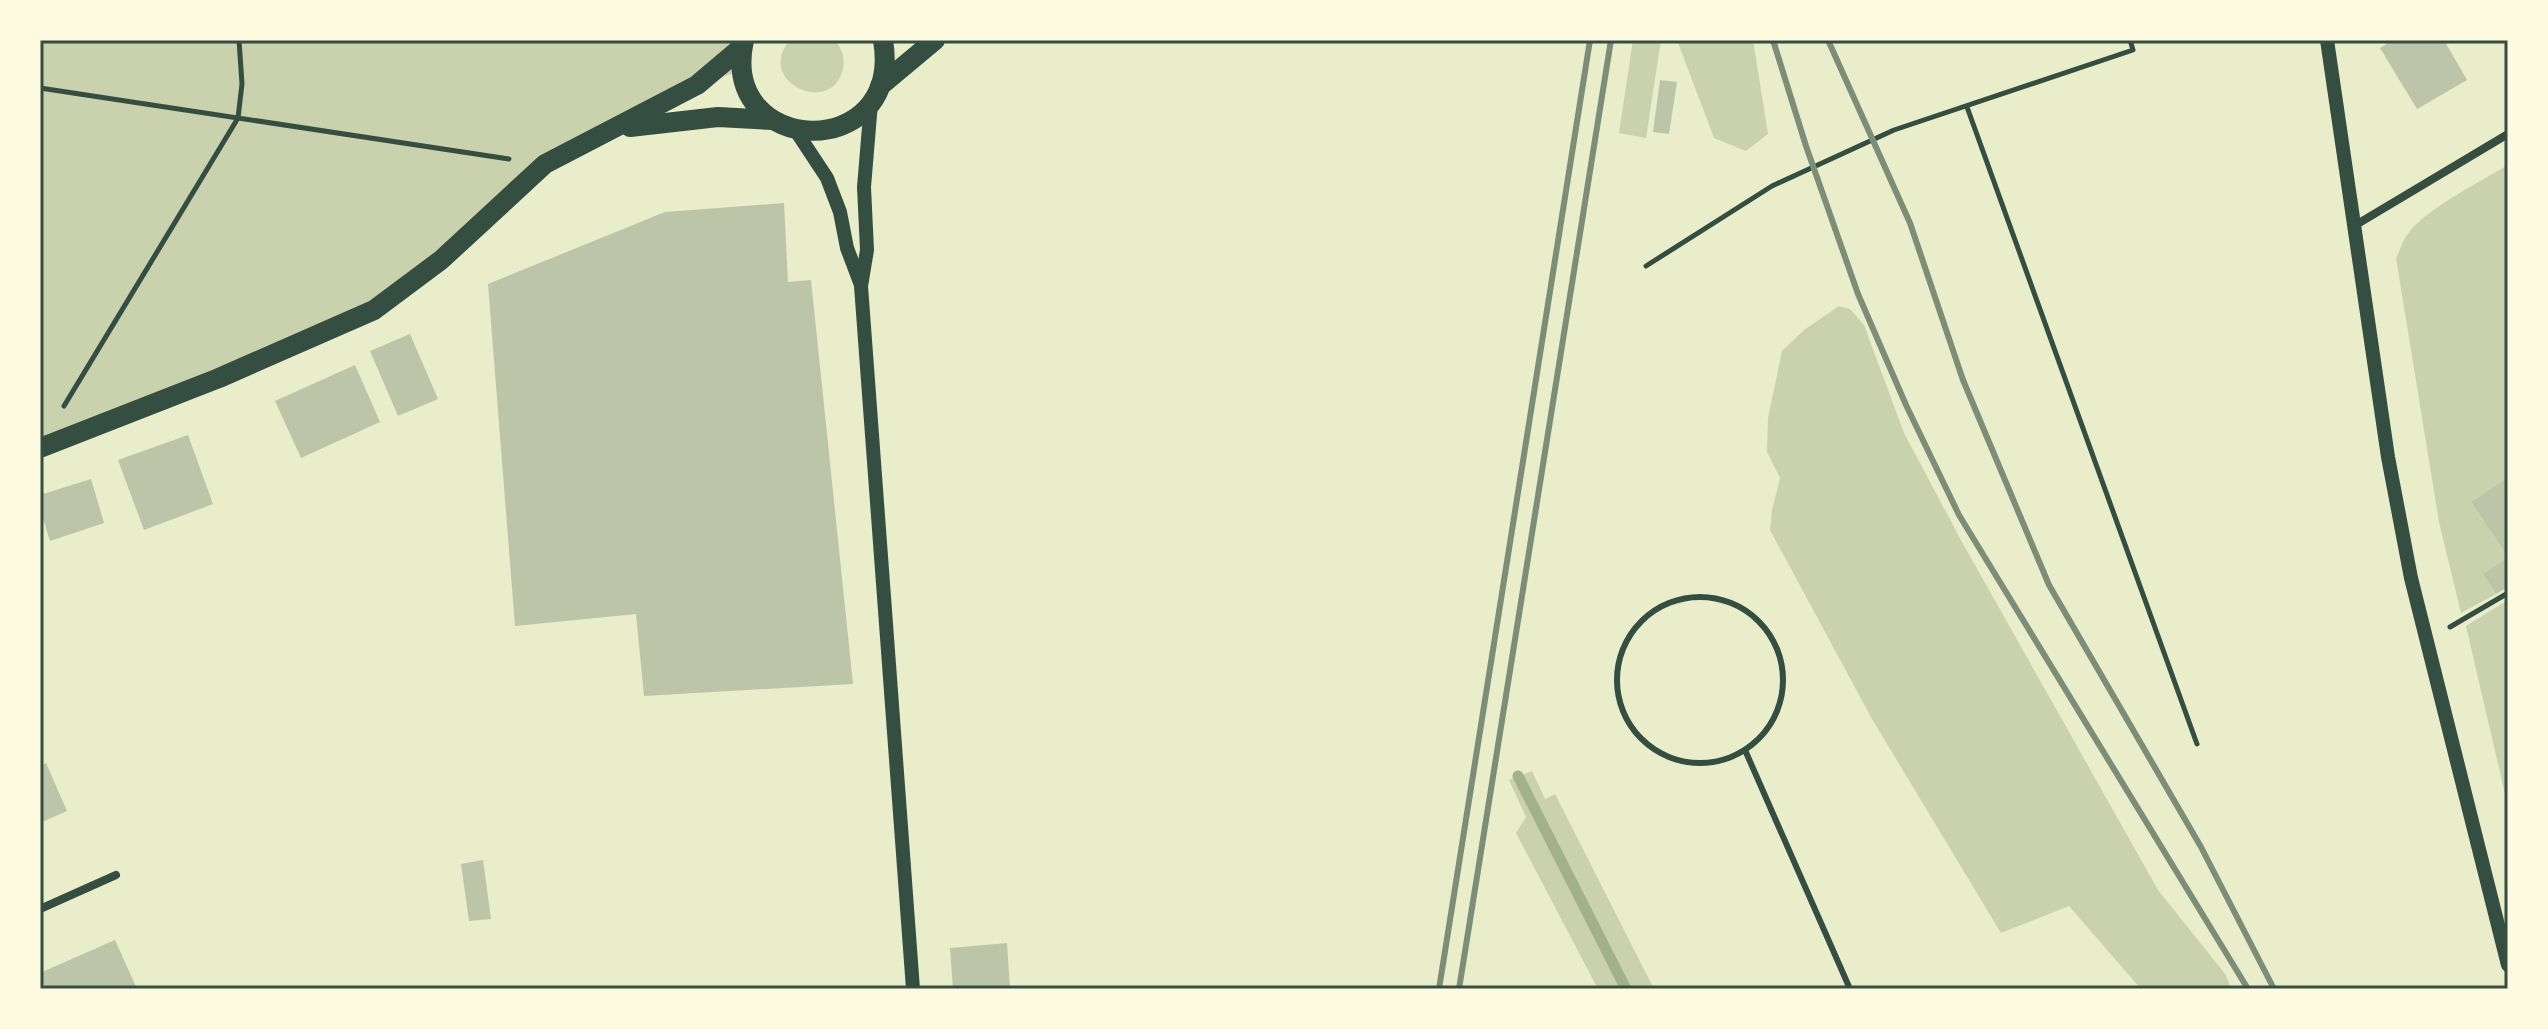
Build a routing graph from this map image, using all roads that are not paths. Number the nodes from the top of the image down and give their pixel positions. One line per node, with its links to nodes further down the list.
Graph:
1 (883, 40): 5 (main road)
2 (935, 40): 5 (main road)
3 (2327, 40): 10 (street)
4 (743, 43): 6 (main road); 7 (main road)
5 (876, 95): 8 (main road); 11 (street)
6 (772, 120): 7 (main road); 8 (main road)
7 (614, 129): 12 (main road)
8 (796, 131): 11 (street)
9 (2508, 134): 10 (street)
10 (2353, 227): 16 (street)
11 (861, 286): 17 (street)
12 (40, 448)
13 (1745, 750): 13 (lane); 18 (lane)
14 (116, 875): 15 (street)
15 (40, 909)
16 (2508, 965)
17 (913, 989)
18 (1850, 989)

